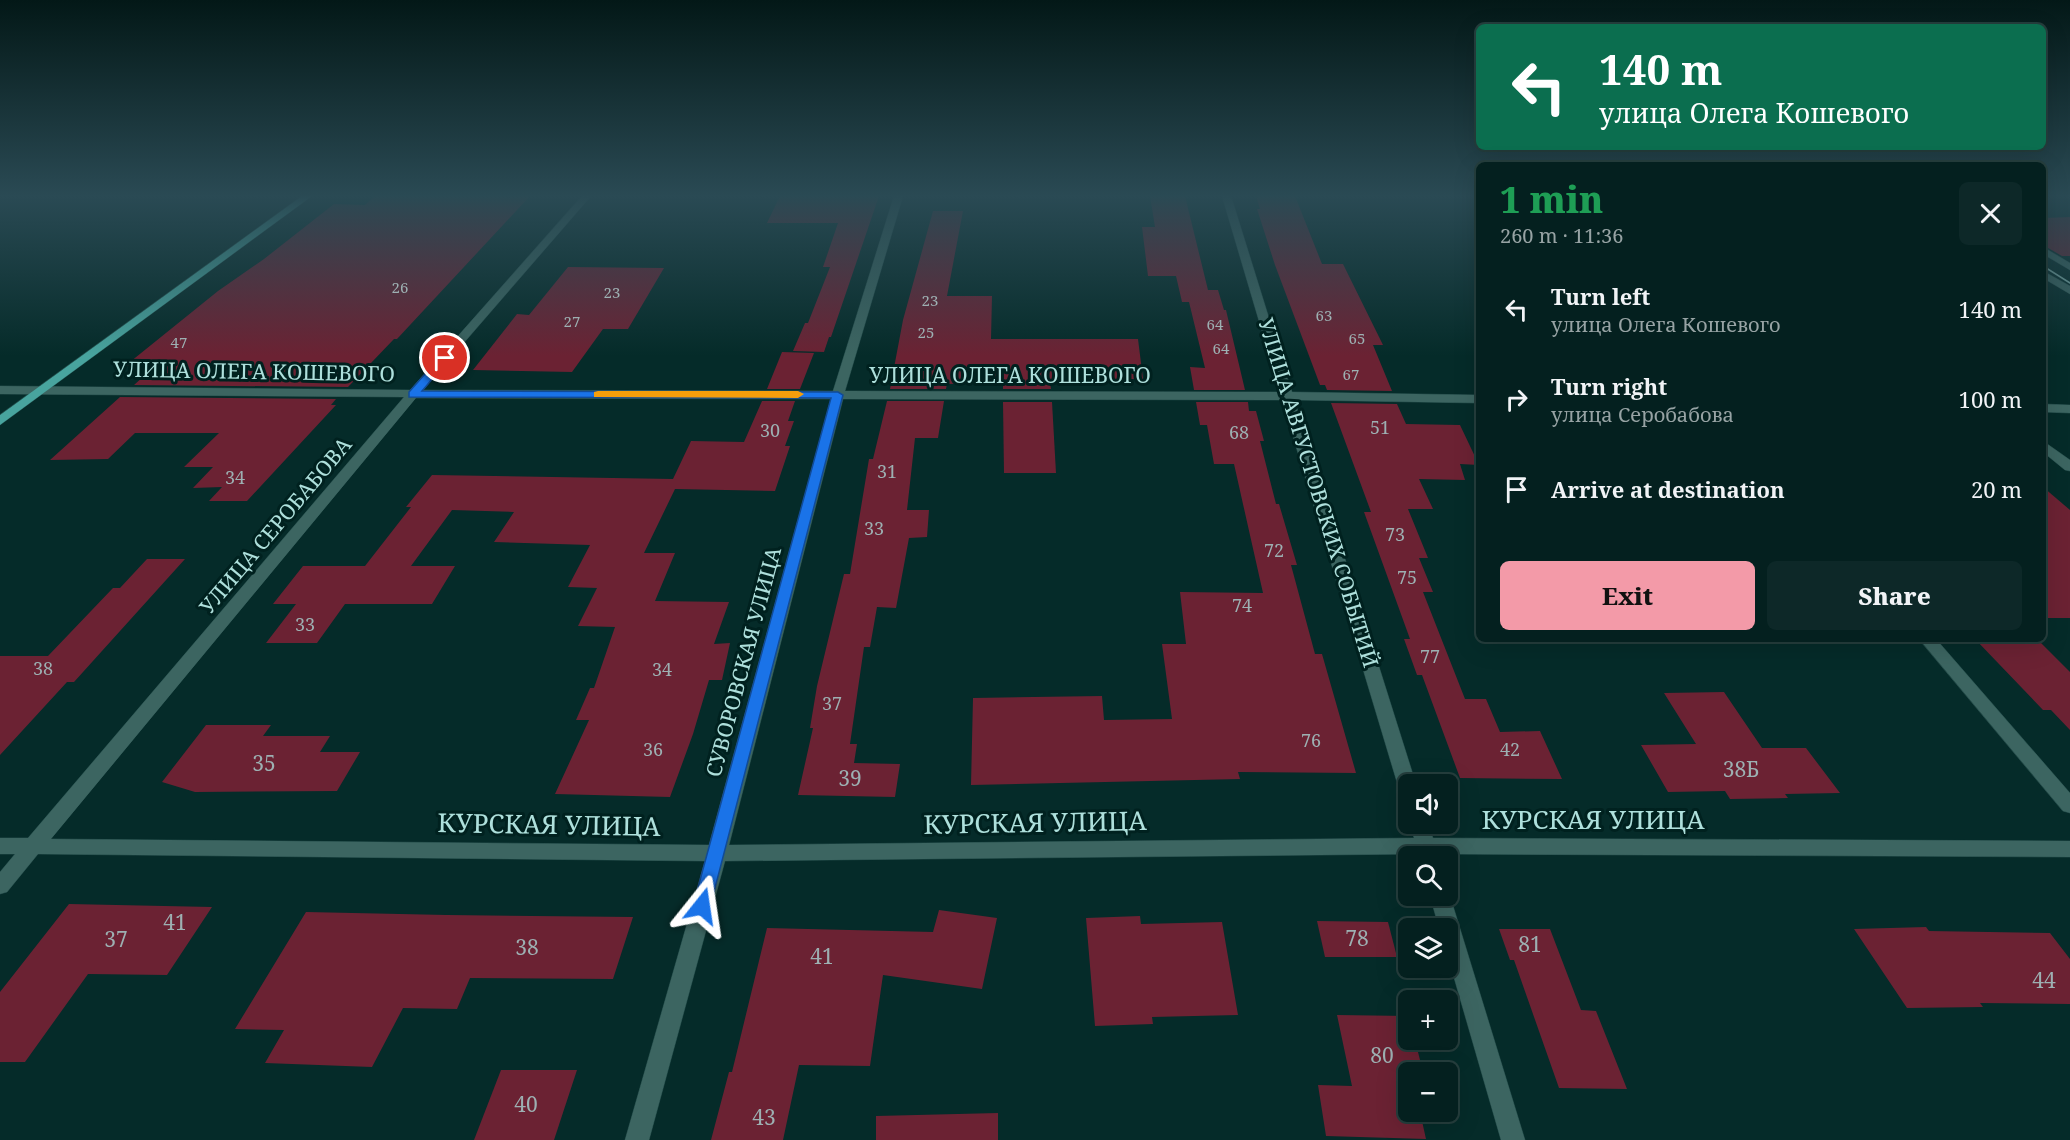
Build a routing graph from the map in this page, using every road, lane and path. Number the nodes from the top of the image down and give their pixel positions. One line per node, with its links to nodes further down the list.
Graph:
1 (235, 249): 10 (main road)
2 (540, 249): 11 (street, УЛИЦА СЕРОБАБОВА)
3 (883, 249): 12 (street, СУВОРОВСКАЯ УЛИЦА)
4 (1243, 249): 13 (street, УЛИЦА АВГУСТОВСКИХ СОБЫТИЙ)
5 (2046, 252): 6 (street)
6 (2070, 267)
7 (2046, 276): 8 (street)
8 (2070, 291)
9 (0, 390): 10 (street, УЛИЦА ОЛЕГА КОШЕВОГО)
10 (42, 390): 11 (street, УЛИЦА ОЛЕГА КОШЕВОГО); 17 (main road)
11 (413, 394): 12 (street, УЛИЦА ОЛЕГА КОШЕВОГО); 24 (street, УЛИЦА СЕРОБАБОВА)
12 (838, 395): 13 (street, УЛИЦА ОЛЕГА КОШЕВОГО); 28 (street, СУВОРОВСКАЯ УЛИЦА)
13 (1289, 396): 14 (street, УЛИЦА ОЛЕГА КОШЕВОГО); 21 (street, УЛИЦА АВГУСТОВСКИХ СОБЫТИЙ)
14 (1476, 399)
15 (2046, 408): 16 (street)
16 (2070, 409)
17 (0, 421)
18 (2046, 447): 19 (street)
19 (2070, 467)
20 (1930, 642): 22 (street)
21 (1403, 774)
22 (2070, 806)
23 (0, 846): 24 (street, КУРСКАЯ УЛИЦА)
24 (34, 847): 28 (street, КУРСКАЯ УЛИЦА); 29 (street, УЛИЦА СЕРОБАБОВА)
25 (2070, 849): 27 (street, КУРСКАЯ УЛИЦА)
26 (1398, 851): 28 (street, КУРСКАЯ УЛИЦА)
27 (1458, 851)
28 (717, 853): 31 (street, СУВОРОВСКАЯ УЛИЦА)
29 (0, 886)
30 (1443, 906): 32 (street)
31 (637, 1140)
32 (1513, 1140)

